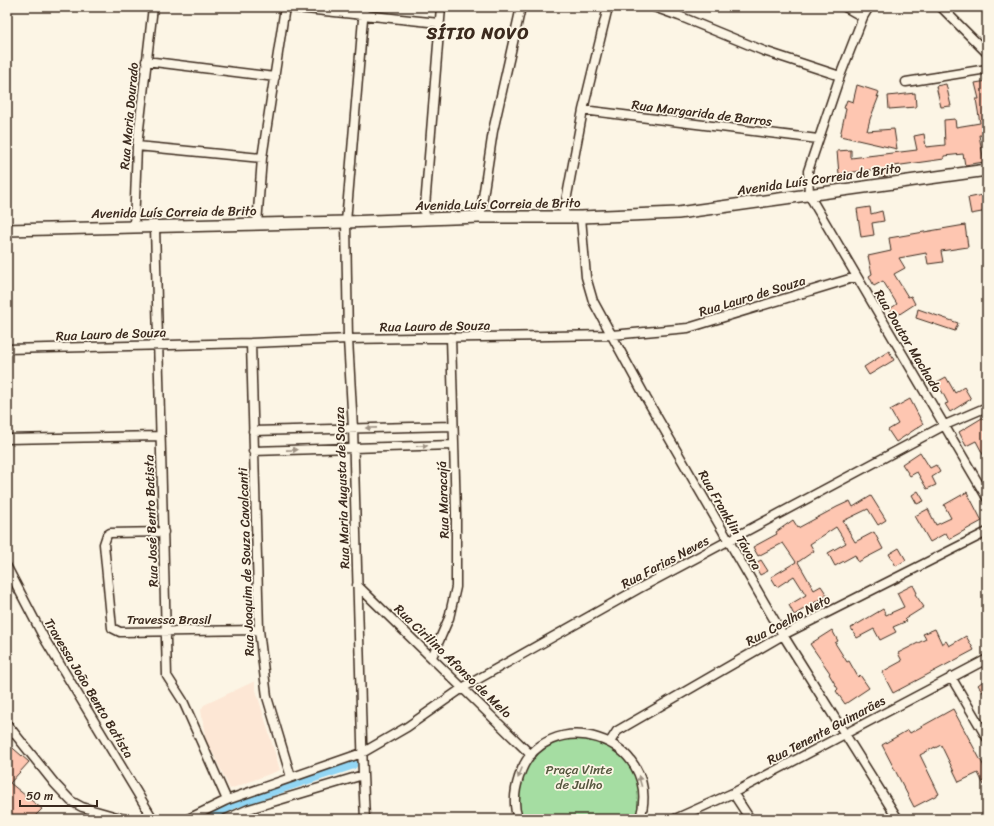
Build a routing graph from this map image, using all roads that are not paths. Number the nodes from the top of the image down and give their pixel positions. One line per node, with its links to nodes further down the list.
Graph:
1 (153, 7): 14 (street, Rua Maria Dourado)
2 (286, 7): 10 (street); 17 (street)
3 (441, 7): 12 (street)
4 (521, 7): 25 (street)
5 (608, 7): 19 (street)
6 (654, 7): 16 (street)
7 (845, 7): 11 (street)
8 (869, 7): 11 (street)
9 (941, 7): 13 (street)
10 (363, 11): 12 (street); 29 (street, Rua Maria Augusta de Souza)
11 (863, 17): 16 (street)
12 (439, 23): 28 (street)
13 (987, 53)
14 (146, 61): 17 (street); 21 (street, Rua Maria Dourado)
15 (987, 69): 18 (street)
16 (840, 76): 20 (street)
17 (275, 78): 22 (street)
18 (906, 82)
19 (583, 110): 20 (street, Rua Margarida de Barros); 26 (street)
20 (818, 139): 24 (street)
21 (137, 146): 22 (street); 31 (street, Rua Maria Dourado)
22 (262, 158): 30 (street)
23 (987, 170): 24 (main road, Avenida Luís Correia de Brito)
24 (809, 195): 27 (main road, Avenida Luís Correia de Brito); 34 (street, Rua Doutor Machado)
25 (480, 217): 26 (main road, Avenida Luís Correia de Brito); 28 (main road, Avenida Luís Correia de Brito)
26 (563, 217): 27 (main road, Avenida Luís Correia de Brito)
27 (581, 217): 35 (street, Rua Franklin Távora)
28 (424, 219): 29 (main road, Avenida Luís Correia de Brito)
29 (346, 222): 30 (main road, Avenida Luís Correia de Brito); 37 (street, Rua Maria Augusta de Souza)
30 (257, 224): 32 (main road, Avenida Luís Correia de Brito)
31 (134, 227): 32 (main road, Avenida Luís Correia de Brito); 33 (main road, Avenida Luís Correia de Brito)
32 (155, 227): 39 (street, Rua José Bento Batista)
33 (7, 230)
34 (856, 277): 35 (street, Rua Lauro de Souza); 42 (street, Rua Doutor Machado)
35 (612, 335): 36 (street, Rua Lauro de Souza); 54 (street, Rua Franklin Távora)
36 (450, 337): 37 (street, Rua Lauro de Souza); 43 (street, Rua Maracajá)
37 (348, 339): 38 (street, Rua Lauro de Souza); 44 (street, Rua Maria Augusta de Souza)
38 (251, 343): 39 (street, Rua Lauro de Souza); 45 (street, Rua Joaquim de Souza Cavalcanti)
39 (158, 344): 40 (street, Rua Lauro de Souza); 46 (street, Rua José Bento Batista)
40 (7, 348)
41 (987, 407): 42 (street, Rua Farias Neves)
42 (945, 425): 51 (street, Rua Doutor Machado); 54 (street, Rua Farias Neves)
43 (452, 426): 44 (street, one-way to 44); 48 (street, Rua Maracajá)
44 (353, 428): 45 (street); 49 (street, Rua Maria Augusta de Souza)
45 (253, 430): 50 (street, Rua Joaquim de Souza Cavalcanti)
46 (160, 436): 47 (street); 52 (street, Rua José Bento Batista)
47 (7, 439)
48 (453, 445): 49 (street, one-way to 48); 60 (street, Rua Maracajá)
49 (353, 448): 50 (street, one-way to 49); 56 (street, Rua Maria Augusta de Souza)
50 (253, 451): 57 (street, Rua Joaquim de Souza Cavalcanti)
51 (987, 498)
52 (164, 532): 58 (street, Rua José Bento Batista); 58 (street, Travessa Brasil)
53 (987, 532): 59 (street, Rua Coelho Neto)
54 (728, 542): 59 (street, Rua Franklin Távora); 63 (street, Rua Farias Neves)
55 (7, 567): 75 (street, Travessa João Bento Batista)
56 (357, 585): 60 (street, Rua Cirilino Afonso de Melo); 68 (street, Rua Maria Augusta de Souza)
57 (259, 630): 58 (street, Travessa Brasil); 71 (street, Rua Joaquim de Souza Cavalcanti)
58 (166, 631): 73 (street, Rua José Bento Batista)
59 (783, 636): 65 (street, Rua Franklin Távora); 67 (street, Rua Coelho Neto)
60 (432, 657): 63 (street, Rua Cirilino Afonso de Melo)
61 (987, 659): 62 (street, Rua Tenente Guimarães)
62 (952, 677): 65 (street, Rua Tenente Guimarães); 66 (street)
63 (464, 687): 68 (street, Rua Farias Neves); 69 (street, Rua Cirilino Afonso de Melo)
64 (7, 724): 74 (street)
65 (845, 732): 72 (street, Rua Tenente Guimarães); 83 (street, Rua Franklin Távora)
66 (987, 738)
67 (610, 742): 69 (street); 80 (street, one-way to 67)
68 (362, 752): 70 (street); 71 (street, Rua Farias Neves)
69 (531, 755): 79 (street, one-way to 79)
70 (363, 775): 77 (street); 78 (street)
71 (291, 777): 73 (street, Rua Farias Neves)
72 (733, 793): 81 (street, Rua Tenente Guimarães); 82 (street)
73 (227, 800): 76 (street, Rua Farias Neves)
74 (124, 819)
75 (154, 819)
76 (188, 819)
77 (226, 819)
78 (365, 819)
79 (518, 819)
80 (640, 819)
81 (675, 819)
82 (750, 819)
83 (898, 819)

